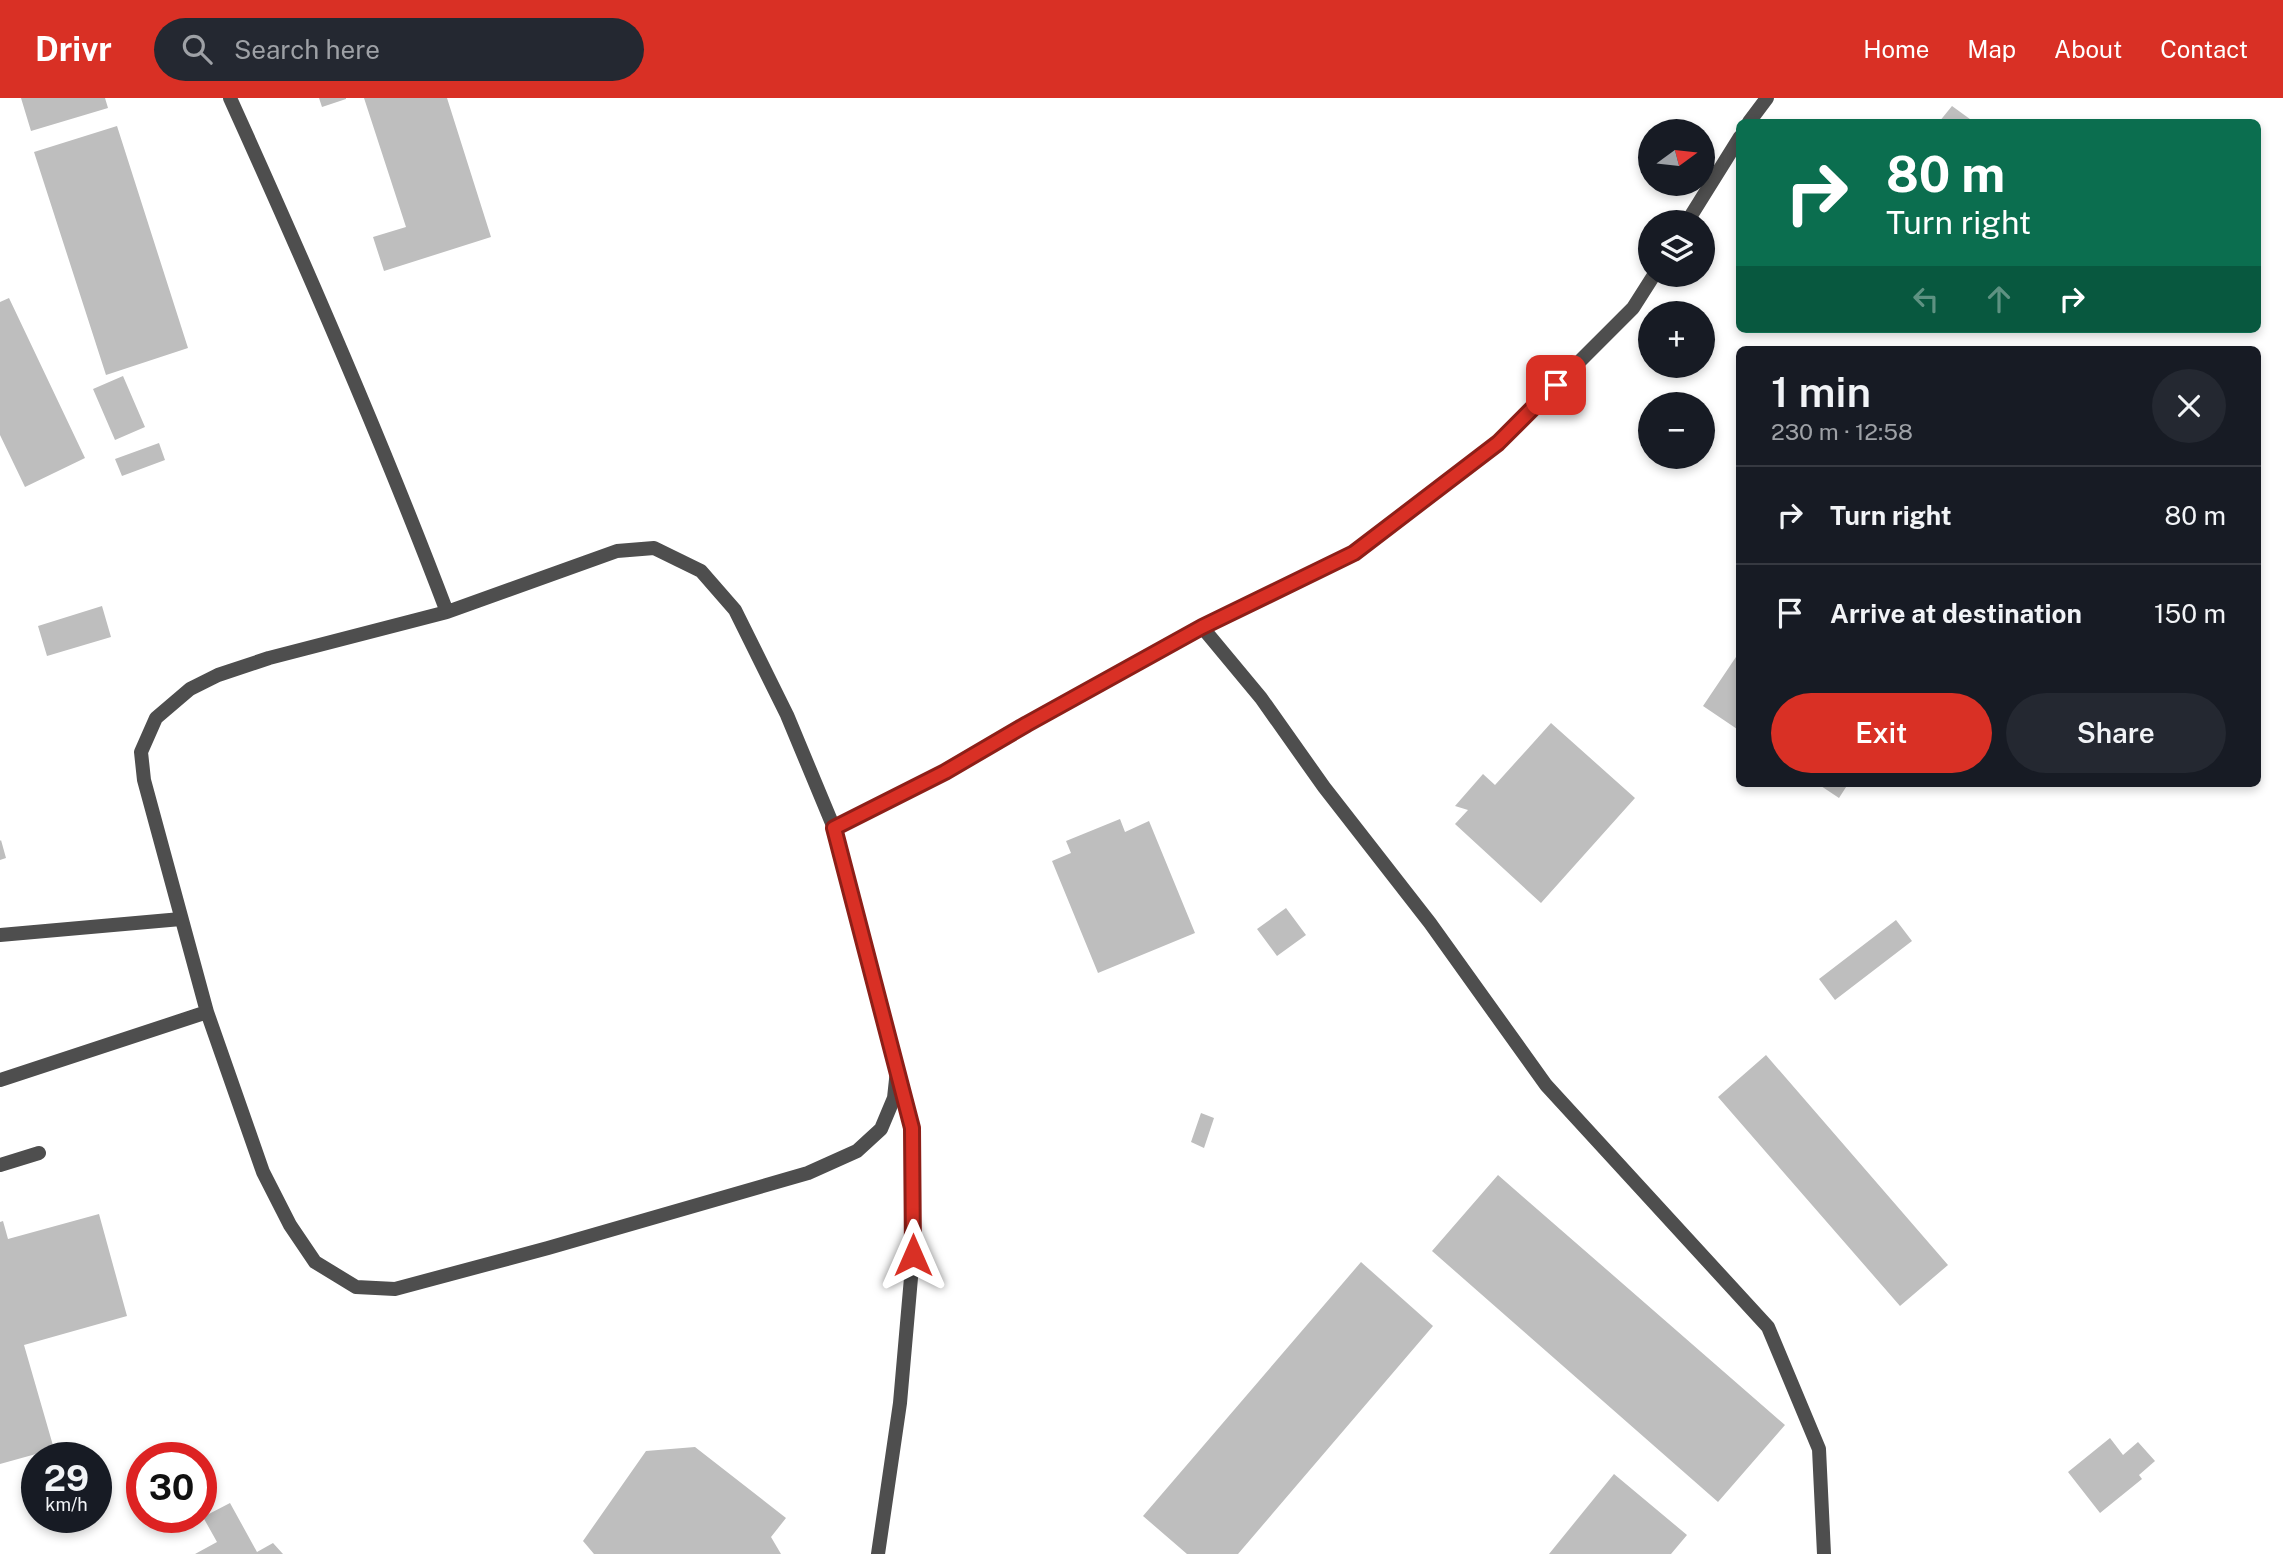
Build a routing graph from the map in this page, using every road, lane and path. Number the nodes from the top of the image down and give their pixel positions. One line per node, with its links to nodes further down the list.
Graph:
1 (230, 98): 7 (street)
2 (1767, 98): 3 (street)
3 (1751, 119)
4 (1736, 143): 5 (street)
5 (1694, 210)
6 (1646, 287): 8 (street)
7 (447, 612): 9 (street); 10 (street)
8 (1202, 627): 9 (street); 18 (street)
9 (834, 828): 13 (street)
10 (181, 919): 11 (street); 12 (street)
11 (0, 936)
12 (207, 1012): 13 (street); 14 (street)
13 (897, 1070): 17 (street)
14 (0, 1080)
15 (39, 1153): 16 (street)
16 (0, 1166)
17 (878, 1554)
18 (1824, 1554)

